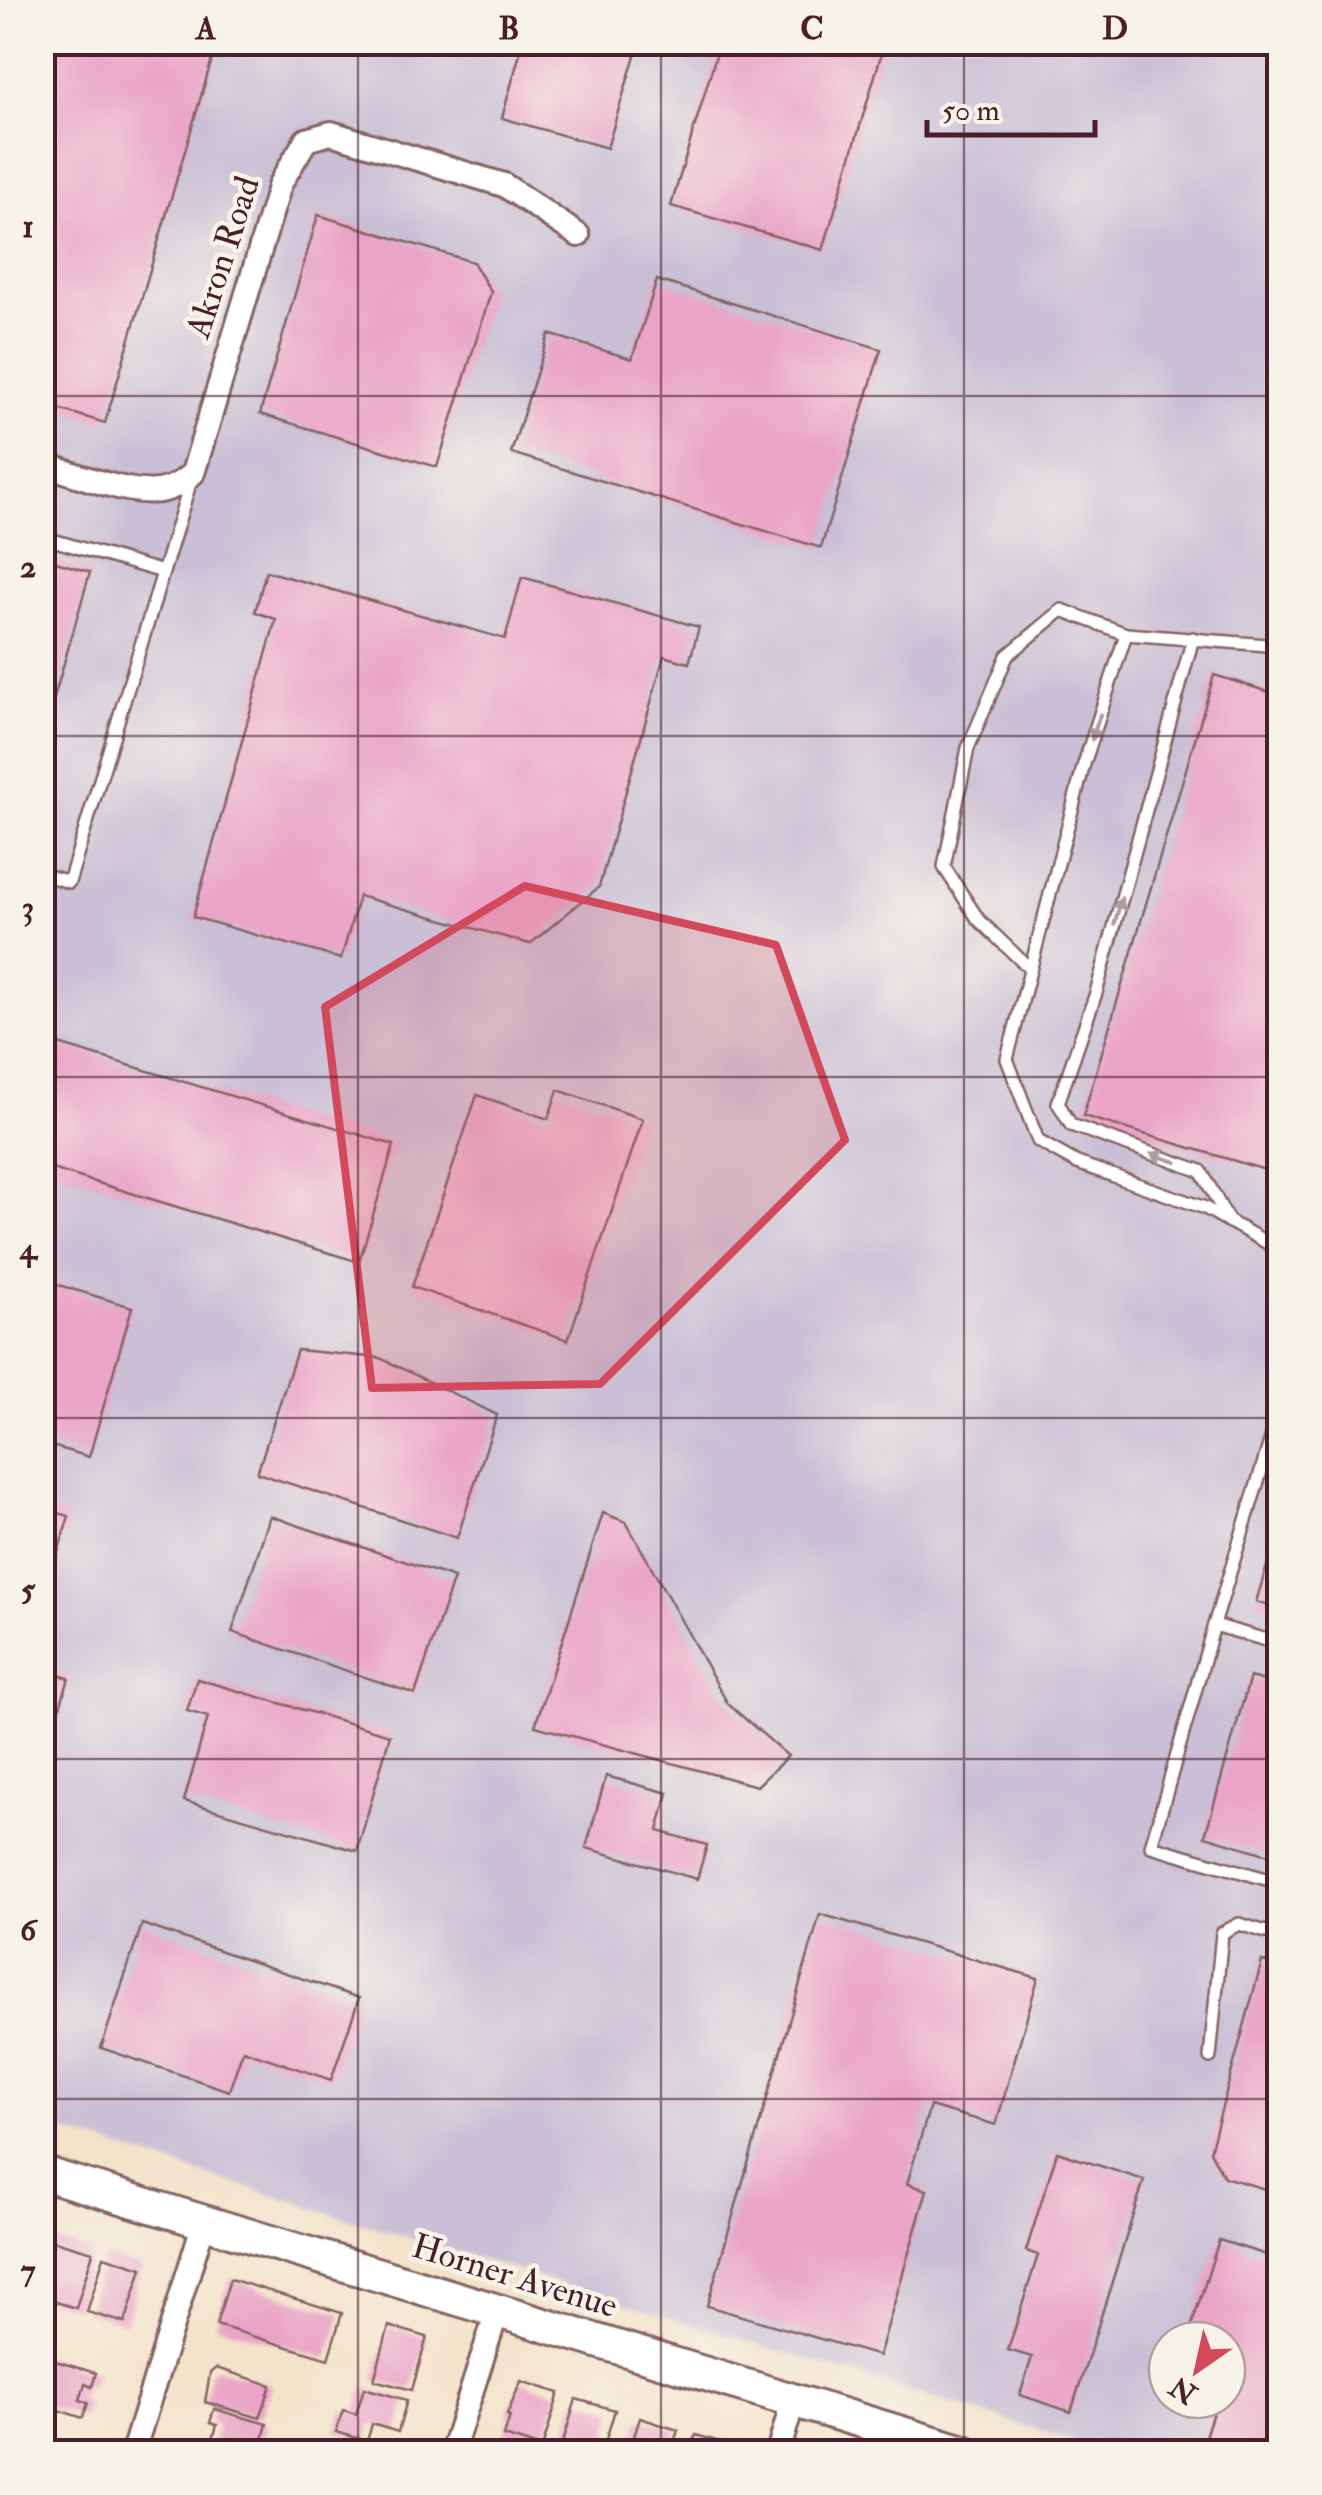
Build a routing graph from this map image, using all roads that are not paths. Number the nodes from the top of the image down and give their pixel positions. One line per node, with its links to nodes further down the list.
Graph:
1 (578, 235): 3 (street, Akron Road)
2 (42, 464): 3 (street)
3 (193, 473): 5 (lane)
4 (42, 537): 5 (lane)
5 (163, 572): 9 (lane)
6 (1126, 634): 7 (lane); 10 (lane, one-way to 10); 10 (lane)
7 (1193, 638): 8 (lane); 11 (lane, one-way to 7)
8 (1280, 646)
9 (42, 874)
10 (1030, 968): 11 (lane)
11 (1229, 1222): 12 (lane)
12 (1280, 1250)
13 (1280, 1409): 14 (lane)
14 (1214, 1624): 15 (lane); 16 (lane)
15 (1280, 1644)
16 (1280, 1883)
17 (1280, 1936): 18 (lane)
18 (1210, 2058)
19 (42, 2173): 20 (main road, Horner Avenue)
20 (204, 2222): 21 (main road, Horner Avenue); 23 (street)
21 (497, 2312): 22 (main road, Horner Avenue); 24 (street)
22 (794, 2402): 25 (street); 26 (main road, Horner Avenue)
23 (133, 2452)
24 (452, 2452)
25 (778, 2452)
26 (964, 2452)

